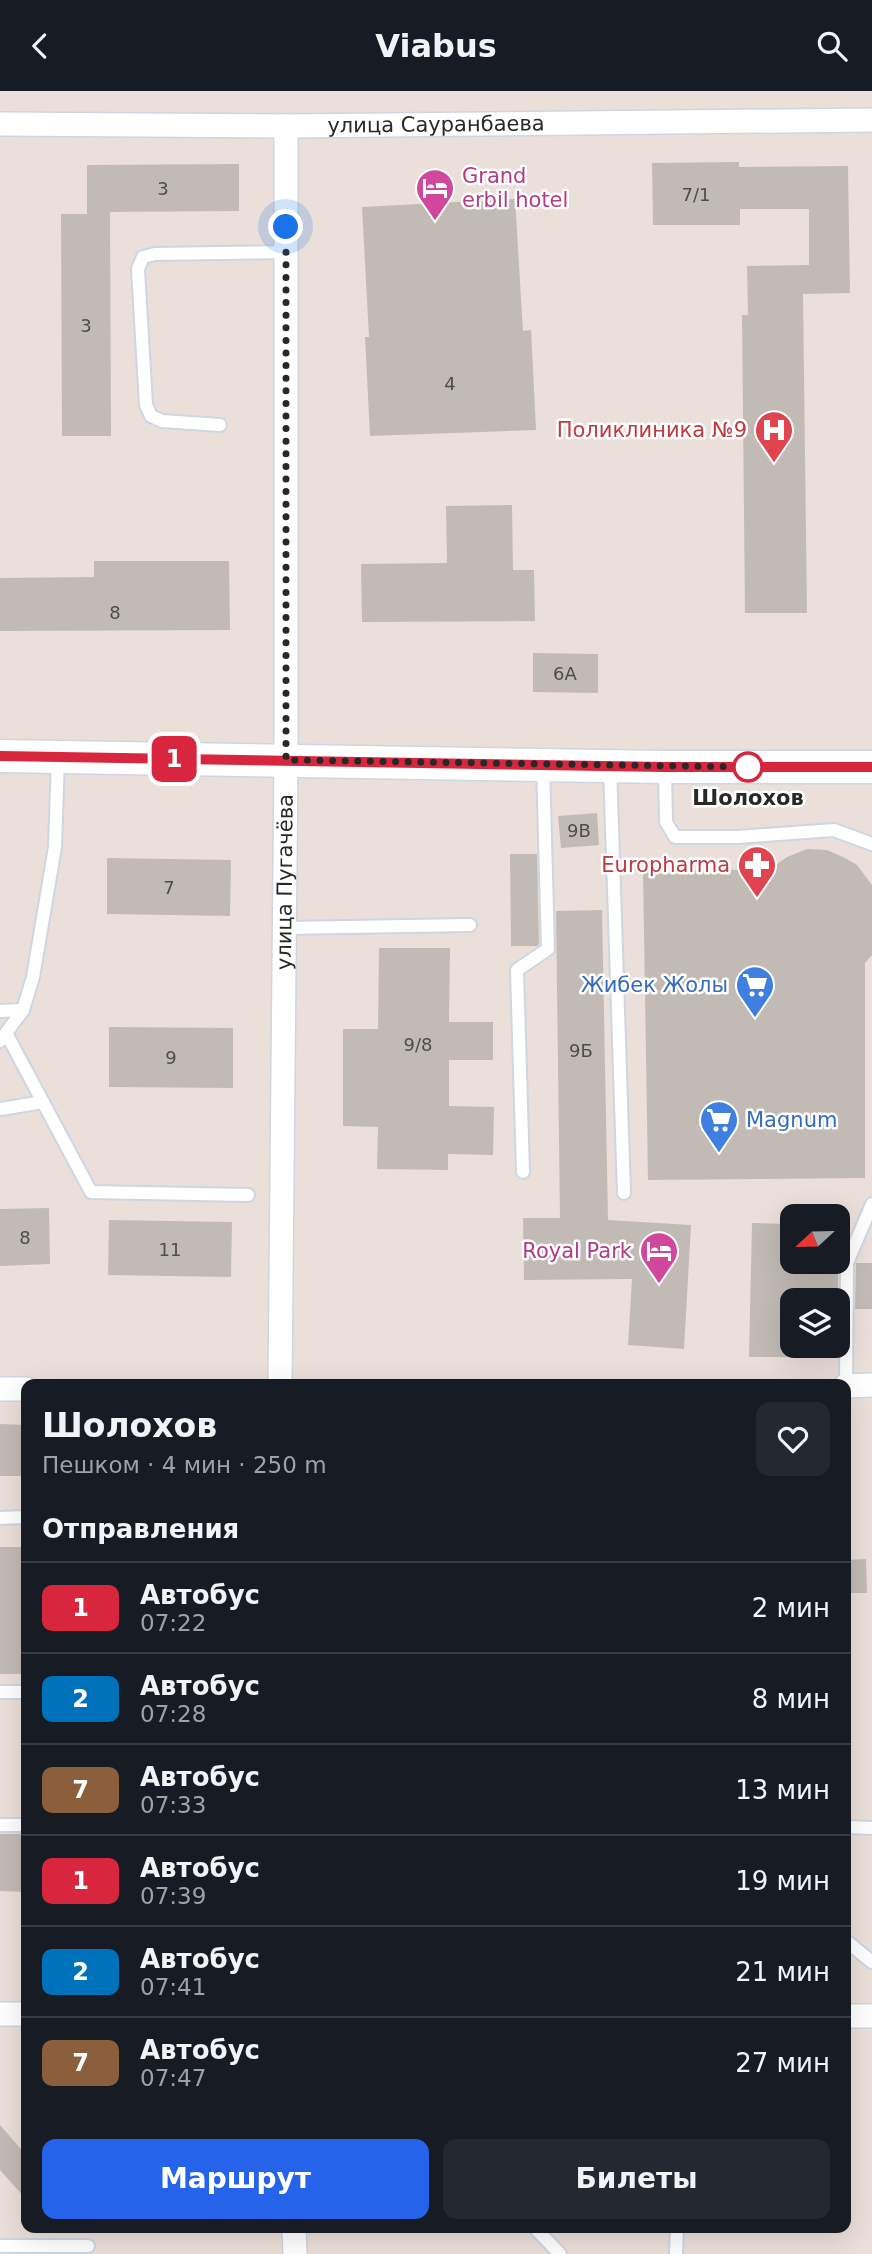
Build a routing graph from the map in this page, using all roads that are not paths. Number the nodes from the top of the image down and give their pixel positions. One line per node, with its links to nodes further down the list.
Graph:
1 (872, 120): 3 (street, улица Сауранбаева)
2 (0, 124): 3 (street, улица Сауранбаева)
3 (286, 126): 4 (street, улица Пугачёва)
4 (286, 253): 5 (lane); 8 (street, улица Пугачёва)
5 (220, 425)
6 (0, 756): 7 (main road)
7 (58, 757): 8 (main road); 16 (lane)
8 (286, 760): 9 (main road); 15 (street, улица Пугачёва)
9 (543, 763): 10 (main road); 21 (lane)
10 (610, 765): 11 (main road); 22 (lane)
11 (665, 767): 12 (main road); 13 (lane)
12 (872, 767)
13 (872, 844)
14 (470, 925): 15 (lane)
15 (285, 929): 25 (street, улица Пугачёва)
16 (23, 1010): 17 (lane); 18 (lane)
17 (0, 1011)
18 (3, 1037): 19 (lane)
19 (43, 1102): 20 (lane); 23 (lane)
20 (0, 1109)
21 (523, 1172)
22 (624, 1193)
23 (248, 1195)
24 (872, 1204): 26 (lane)
25 (280, 1379)
26 (846, 1379)
27 (872, 1385): 28 (street)
28 (851, 1386)
29 (0, 1389): 30 (street)
30 (21, 1389)
31 (21, 1517): 32 (lane)
32 (0, 1518)
33 (0, 1692): 34 (lane)
34 (21, 1692)
35 (0, 1825): 36 (lane)
36 (21, 1825)
37 (851, 1827): 38 (lane)
38 (872, 1828)
39 (851, 1945): 40 (lane)
40 (872, 1962)
41 (0, 2014): 42 (street)
42 (21, 2014)
43 (851, 2016): 44 (street)
44 (872, 2016)
45 (294, 2233): 50 (street)
46 (540, 2233): 51 (lane)
47 (677, 2233): 52 (lane)
48 (0, 2246): 49 (lane)
49 (88, 2246)
50 (295, 2254)
51 (561, 2254)
52 (676, 2254)

